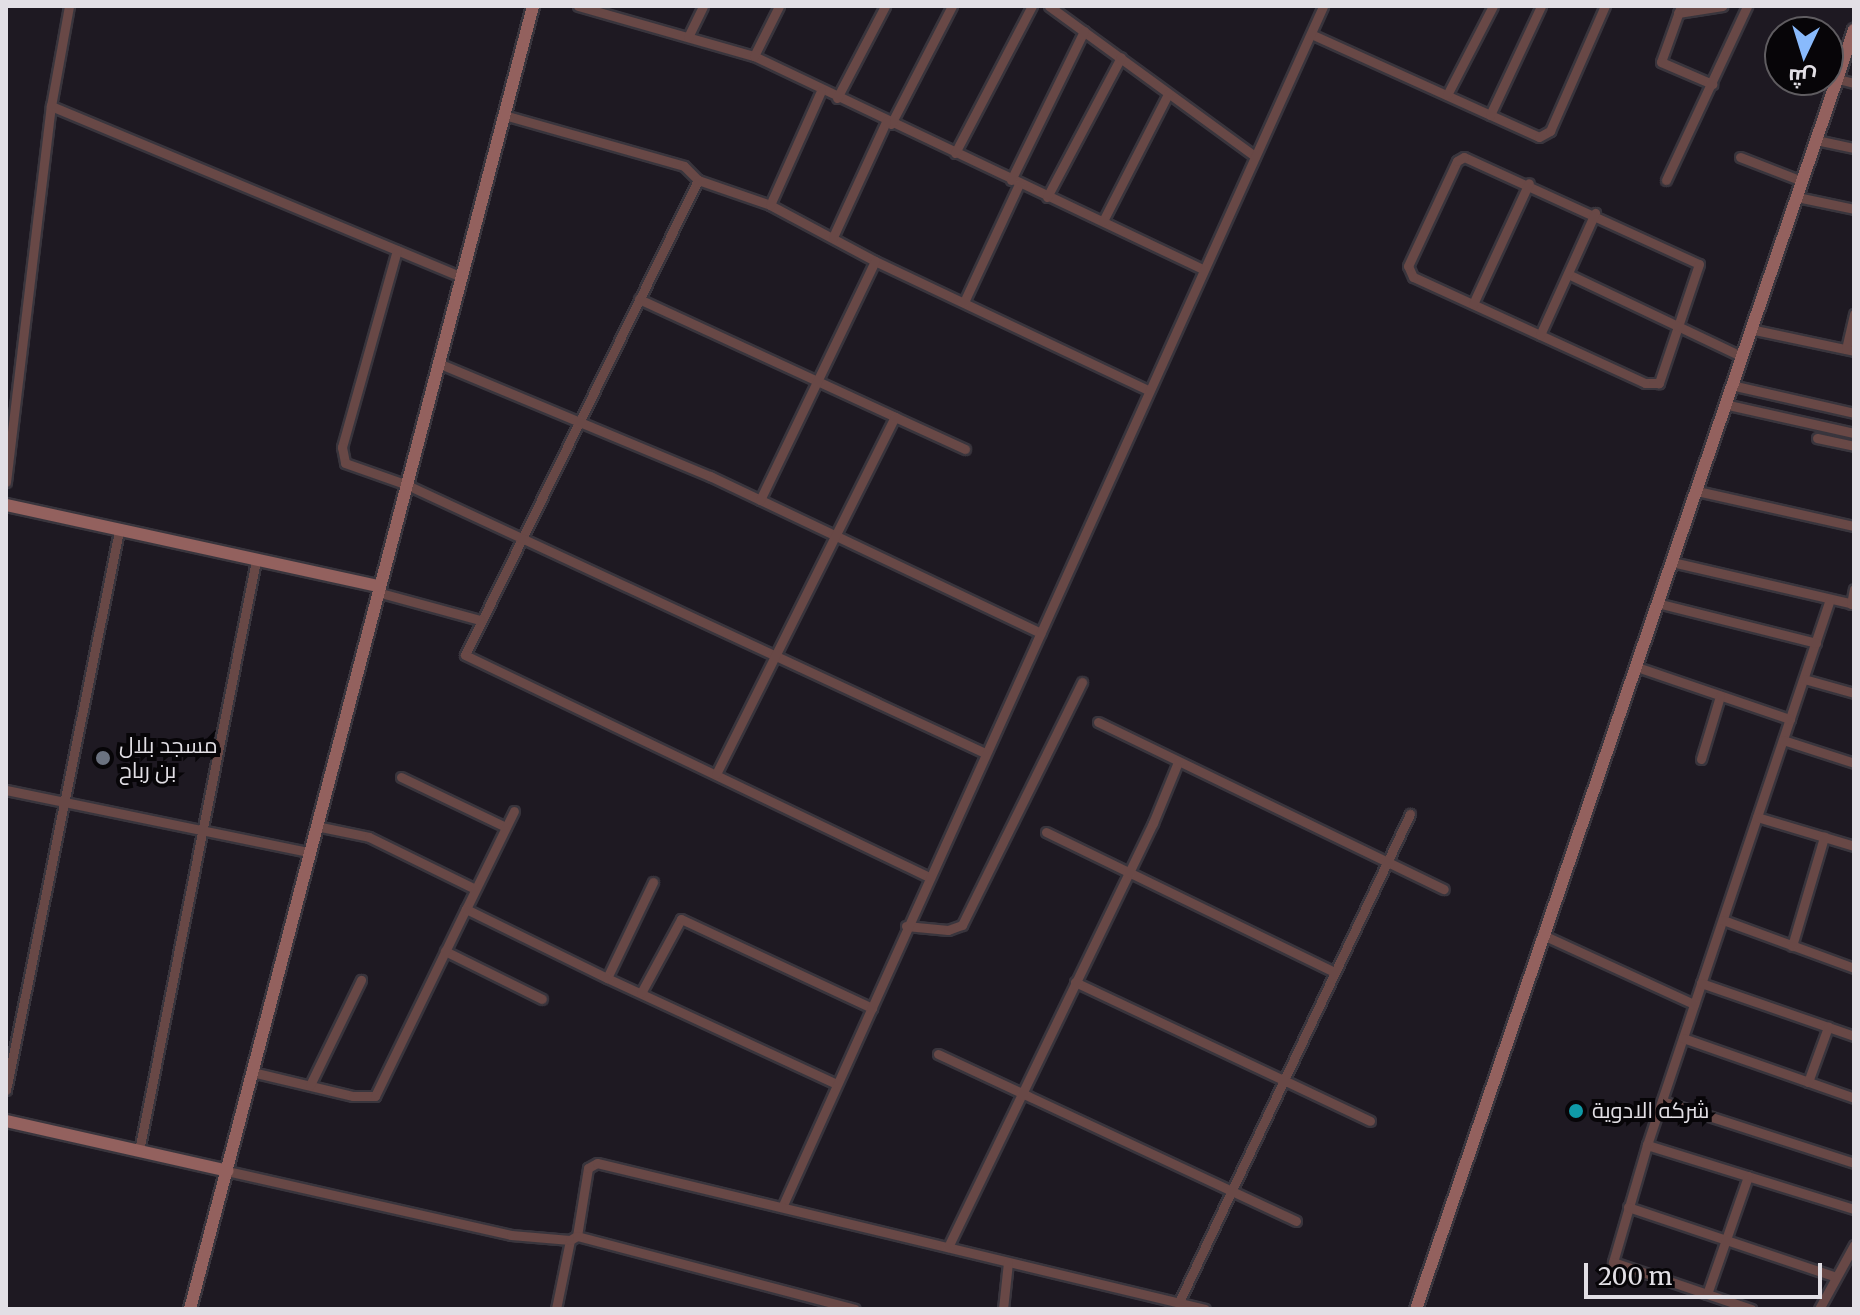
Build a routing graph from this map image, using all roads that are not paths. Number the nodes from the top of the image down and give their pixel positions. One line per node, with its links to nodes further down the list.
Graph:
1 (69, 6): 32 (street)
2 (533, 6): 33 (street)
3 (578, 6): 18 (street)
4 (628, 6): 18 (street)
5 (703, 6): 22 (street)
6 (779, 6): 23 (street)
7 (885, 6): 31 (street)
8 (952, 6): 35 (street)
9 (1032, 6): 38 (street)
10 (1049, 6): 20 (street)
11 (1323, 6): 21 (street)
12 (1493, 6): 29 (street)
13 (1541, 6): 34 (street)
14 (1605, 6): 34 (street)
15 (1722, 6): 17 (street)
16 (1747, 6): 26 (street)
17 (1679, 10): 26 (street)
18 (623, 19): 22 (street)
19 (1854, 30): 25 (street)
20 (1084, 31): 24 (street); 44 (street)
21 (1311, 34): 29 (street); 39 (street)
22 (688, 37): 23 (street)
23 (754, 56): 27 (street)
24 (1121, 57): 28 (street); 46 (street)
25 (1844, 61)
26 (1712, 84): 42 (street)
27 (821, 91): 31 (street); 48 (street)
28 (1168, 94): 39 (street); 51 (street)
29 (1447, 95): 34 (street)
30 (1832, 96): 36 (street)
31 (837, 98): 35 (street)
32 (51, 106): 53 (street); 79 (street)
33 (504, 115): 41 (street); 57 (street)
34 (1490, 115)
35 (889, 123): 38 (street); 52 (street)
36 (1816, 140): 37 (street); 43 (street)
37 (1854, 148)
38 (955, 153): 44 (street)
39 (1255, 156): 55 (street)
40 (1740, 157): 43 (street)
41 (698, 180): 48 (street); 58 (street)
42 (1666, 180)
43 (1802, 181): 47 (street)
44 (1015, 182): 46 (street); 59 (street)
45 (1529, 183): 50 (street); 60 (street); 60 (street)
46 (1047, 197): 51 (street)
47 (1797, 197): 49 (street); 63 (street)
48 (770, 205): 52 (street)
49 (1854, 209)
50 (1595, 213): 56 (street); 62 (street)
51 (1103, 221): 55 (street)
52 (833, 237): 54 (street)
53 (397, 250): 57 (street); 80 (street)
54 (875, 261): 59 (street); 68 (street)
55 (1202, 269): 70 (street)
56 (1568, 274): 62 (street); 64 (street)
57 (460, 276): 67 (street)
58 (639, 299): 68 (street); 74 (street)
59 (964, 302): 70 (street)
60 (1473, 304): 64 (street)
61 (1854, 314): 65 (street)
62 (1679, 327): 64 (street); 66 (street)
63 (1750, 329): 65 (street); 66 (street)
64 (1540, 335)
65 (1850, 350)
66 (1741, 356): 69 (street)
67 (438, 363): 74 (street); 80 (street)
68 (815, 380): 73 (street); 82 (street)
69 (1731, 385): 71 (street); 72 (street)
70 (1148, 390): 96 (street)
71 (1724, 404): 75 (street); 81 (street)
72 (1854, 413)
73 (895, 417): 78 (street); 86 (street)
74 (582, 419): 82 (street); 87 (street)
75 (1854, 433)
76 (1817, 438): 77 (street)
77 (1854, 446)
78 (965, 449)
79 (6, 482)
80 (405, 484): 87 (street); 90 (street)
81 (1697, 491): 84 (street); 89 (street)
82 (760, 500): 86 (street)
83 (6, 505): 85 (street)
84 (1854, 526)
85 (119, 531): 88 (street); 114 (street)
86 (836, 536): 96 (street); 98 (street)
87 (520, 539): 95 (street); 98 (street)
88 (256, 560): 90 (street); 120 (street)
89 (1672, 562): 92 (street); 93 (street)
90 (378, 589): 95 (street); 118 (street)
91 (1854, 589): 94 (street)
92 (1830, 599): 94 (street); 97 (street)
93 (1657, 603): 97 (street); 99 (street)
94 (1852, 604)
95 (480, 620): 111 (street)
96 (1041, 633): 107 (street)
97 (1816, 643): 100 (street)
98 (776, 655): 107 (street); 111 (street)
99 (1634, 666): 103 (street); 134 (street)
100 (1804, 679): 102 (street); 104 (street)
101 (1082, 682): 133 (street)
102 (1854, 693)
103 (1720, 696): 104 (street); 108 (street)
104 (1790, 719): 106 (street)
105 (1098, 722): 109 (street)
106 (1783, 740): 110 (street); 117 (street)
107 (985, 753): 127 (street)
108 (1701, 759)
109 (1178, 762): 125 (street); 126 (street)
110 (1854, 763)
111 (716, 774): 127 (street)
112 (401, 777): 119 (street)
113 (6, 790): 114 (street)
114 (63, 802): 120 (street); 156 (street)
115 (514, 811): 119 (street)
116 (1410, 814): 125 (street)
117 (1757, 817): 122 (street); 132 (street)
118 (316, 826): 124 (street); 129 (street)
119 (506, 827): 129 (street)
120 (201, 831): 124 (street); 163 (street)
121 (1046, 832): 126 (street)
122 (1824, 837): 123 (street); 135 (street)
123 (1854, 846)
124 (309, 852): 151 (street)
125 (1386, 861): 130 (street); 138 (street)
126 (1128, 872): 138 (street); 141 (street)
127 (929, 877): 133 (street)
128 (653, 882): 139 (street)
129 (475, 889): 131 (street)
130 (1444, 889)
131 (466, 909): 136 (street); 139 (street)
132 (1723, 920): 135 (street); 142 (street)
133 (906, 926): 146 (street)
134 (1543, 935): 145 (street); 185 (street)
135 (1792, 946): 137 (street)
136 (445, 951): 144 (street); 155 (street)
137 (1853, 969)
138 (1332, 971): 152 (street)
139 (607, 978): 143 (street)
140 (361, 980): 155 (street)
141 (1075, 982): 152 (street); 157 (street)
142 (1701, 983): 145 (street); 147 (street)
143 (641, 993): 146 (street); 154 (street)
144 (542, 999)
145 (1694, 1004): 149 (street)
146 (872, 1008): 154 (street)
147 (1828, 1027): 148 (street); 153 (street)
148 (1854, 1036)
149 (1683, 1038): 153 (street); 159 (street)
150 (938, 1054): 157 (street)
151 (252, 1072): 155 (street); 165 (street)
152 (1280, 1082): 161 (street); 167 (street)
153 (1808, 1082): 158 (street)
154 (836, 1084): 168 (street)
155 (310, 1085)
156 (6, 1090)
157 (1019, 1093): 167 (street); 175 (street)
158 (1854, 1098)
159 (1662, 1101): 162 (street); 164 (street)
160 (6, 1121): 163 (street)
161 (1370, 1121)
162 (1647, 1145): 166 (street); 169 (street)
163 (139, 1151): 165 (street)
164 (1854, 1163)
165 (227, 1171): 172 (street); 180 (street)
166 (1748, 1176): 170 (street); 173 (street)
167 (1230, 1193): 171 (street); 179 (street)
168 (783, 1205): 172 (street); 175 (street)
169 (1628, 1207): 173 (street); 178 (street)
170 (1854, 1209)
171 (1296, 1221)
172 (574, 1238): 181 (street); 182 (street)
173 (1728, 1238): 177 (street); 178 (street)
174 (1854, 1245): 177 (street)
175 (948, 1247): 176 (street)
176 (1008, 1262): 179 (street); 183 (street)
177 (1836, 1277): 187 (street)
178 (1707, 1294): 186 (street)
179 (1179, 1302): 184 (street)
180 (190, 1309)
181 (556, 1309)
182 (855, 1309)
183 (1003, 1309)
184 (1205, 1309)
185 (1416, 1309)
186 (1751, 1309)
187 (1819, 1309)

